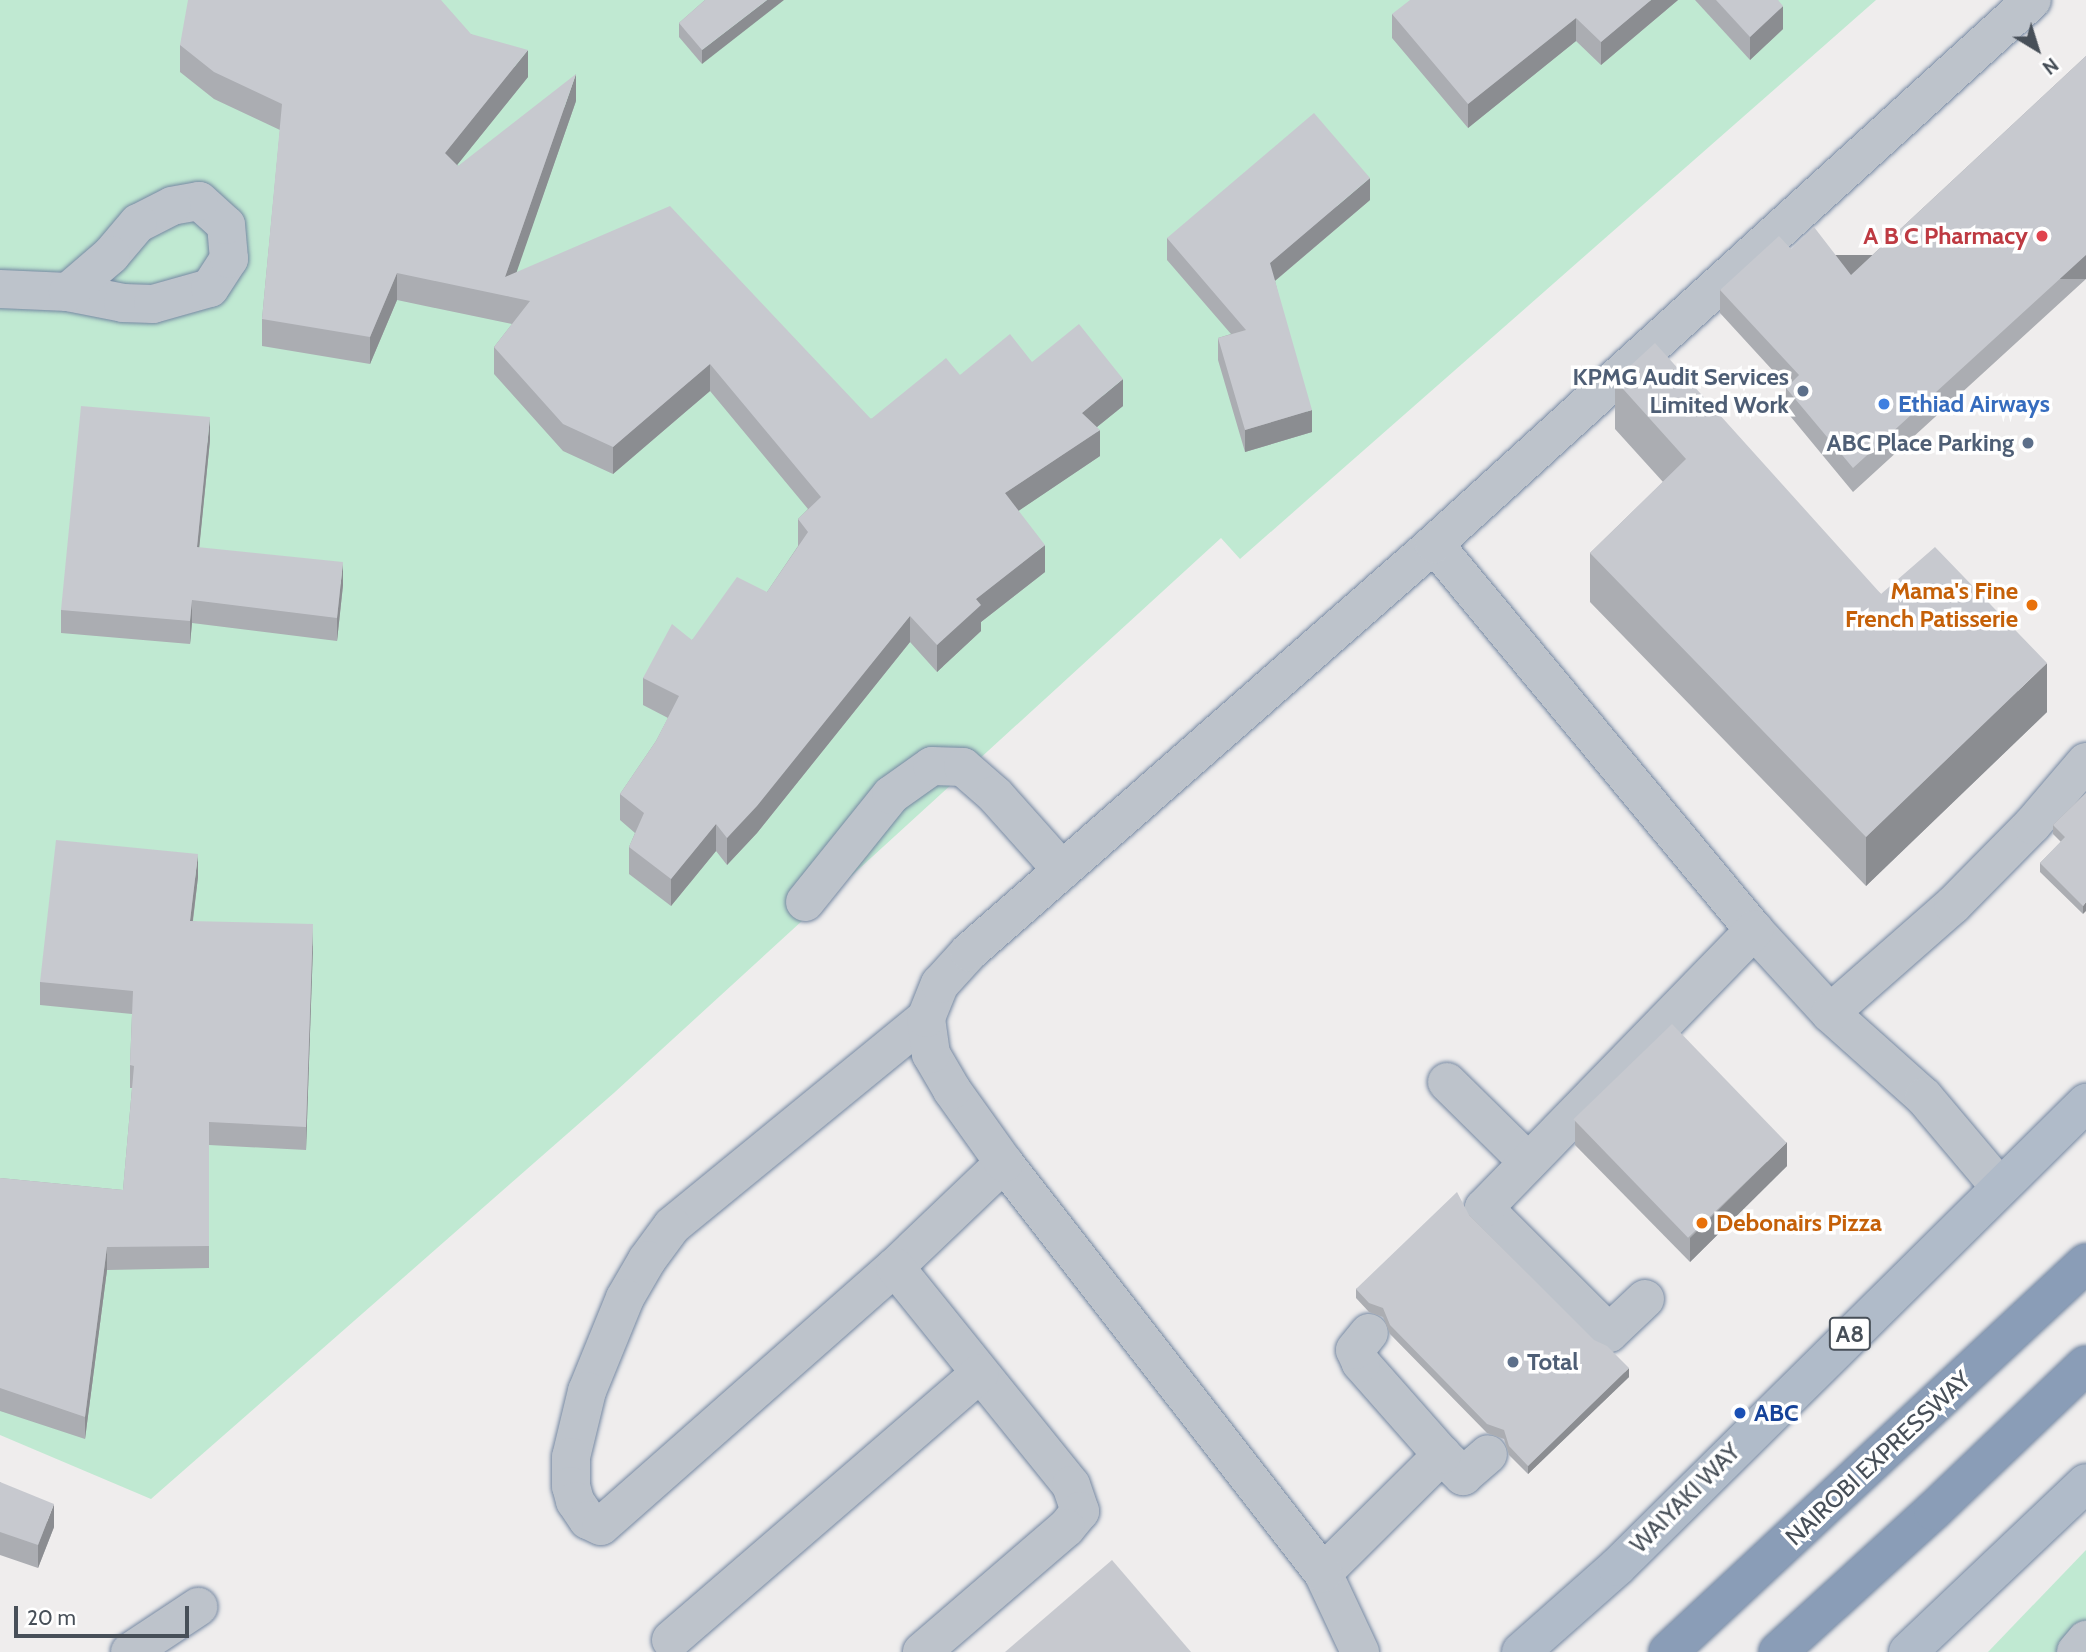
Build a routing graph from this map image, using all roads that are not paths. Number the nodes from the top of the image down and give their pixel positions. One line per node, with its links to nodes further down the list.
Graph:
1 (2032, 0): 4 (street)
2 (0, 289): 3 (street)
3 (68, 292)
4 (1434, 544): 6 (street); 8 (street)
5 (2086, 762): 9 (street)
6 (1062, 870): 7 (street); 10 (street)
7 (805, 902)
8 (1754, 930): 9 (street); 14 (street)
9 (1830, 1013): 15 (street)
10 (926, 1018): 13 (street); 17 (street)
11 (1447, 1082): 14 (street)
12 (2086, 1104): 15 (main road, WAIYAKI WAY / A8)
13 (1004, 1163): 17 (street); 25 (street)
14 (1528, 1163): 18 (street)
15 (1999, 1186): 32 (main road, WAIYAKI WAY / A8)
16 (2086, 1263): 33 (highway, NAIROBI EXPRESSWAY)
17 (895, 1266): 21 (street)
18 (1646, 1299)
19 (1369, 1333): 23 (street)
20 (2086, 1365): 34 (highway)
21 (980, 1373): 27 (street); 30 (street)
22 (1488, 1454): 23 (street)
23 (1443, 1455): 25 (street)
24 (2086, 1483): 35 (main road)
25 (1323, 1573): 31 (street)
26 (198, 1607): 29 (street)
27 (671, 1640)
28 (2086, 1640): 36 (street)
29 (130, 1652)
30 (922, 1652)
31 (1360, 1652)
32 (1521, 1652)
33 (1668, 1652)
34 (1778, 1652)
35 (1908, 1652)
36 (2076, 1652)

